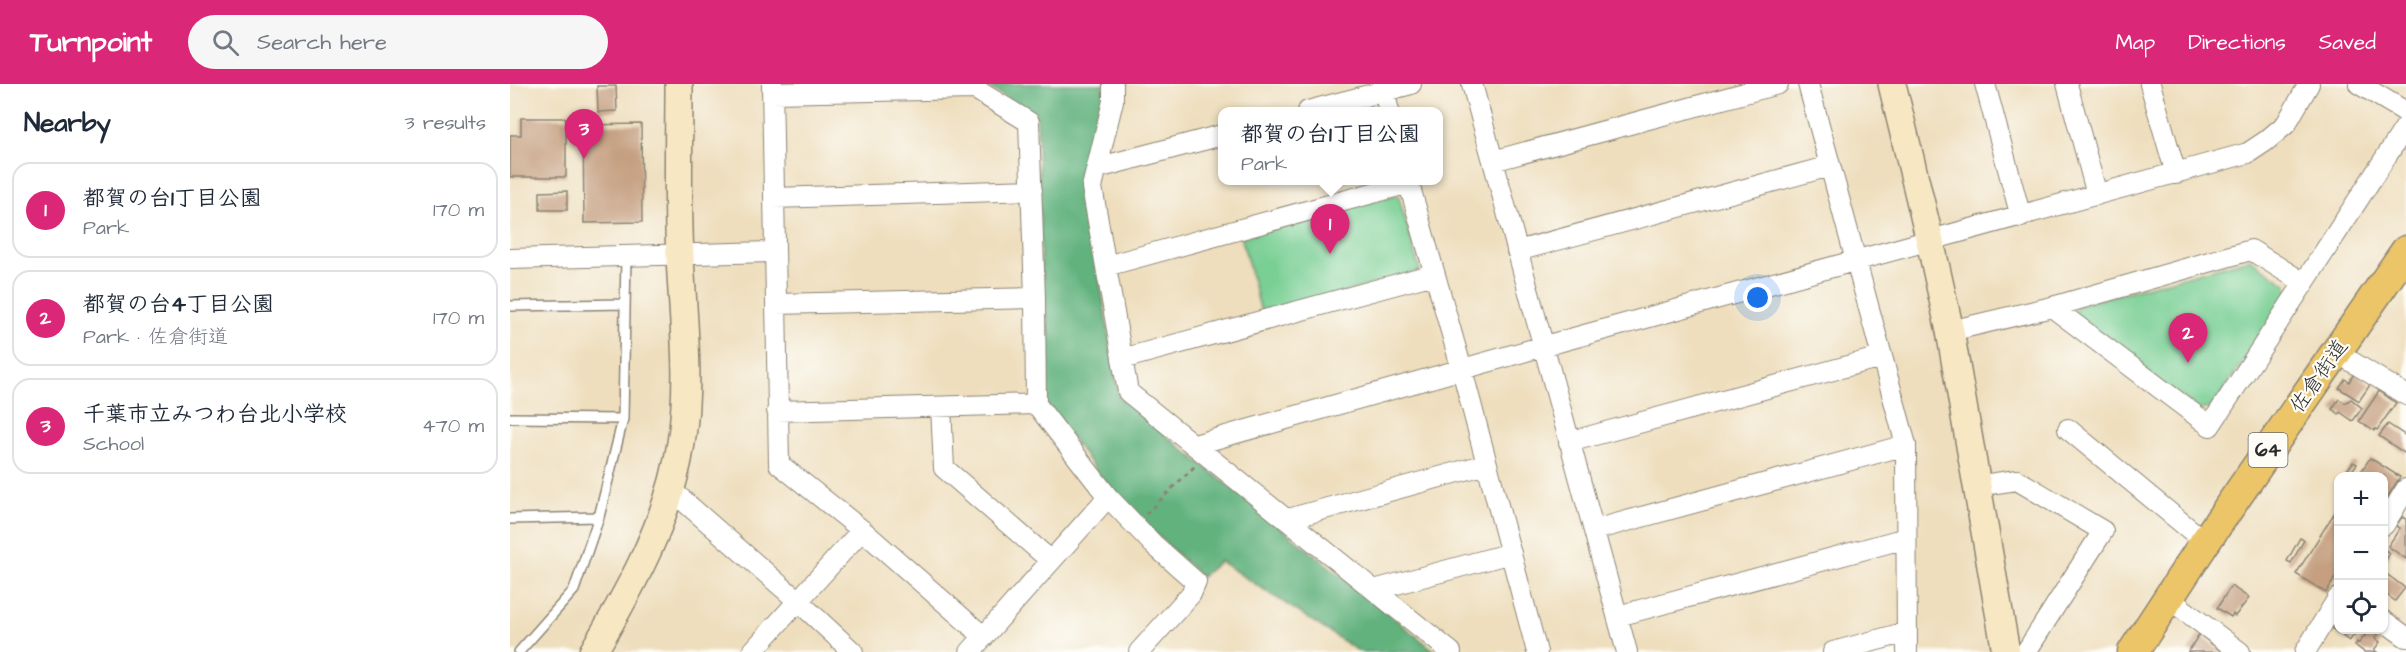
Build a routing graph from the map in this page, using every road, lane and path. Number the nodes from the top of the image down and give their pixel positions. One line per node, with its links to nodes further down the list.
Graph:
1 (679, 84): 34 (street)
2 (1113, 84): 22 (street)
3 (1411, 84): 13 (street)
4 (1472, 84): 20 (street)
5 (1778, 84): 20 (street)
6 (1808, 84): 21 (street)
7 (1892, 84): 30 (street)
8 (1985, 84): 29 (street)
9 (2067, 84): 27 (street)
10 (2151, 84): 23 (street)
11 (2309, 84): 23 (street)
12 (2359, 84): 17 (street)
13 (1383, 88): 15 (street); 16 (street)
14 (772, 89): 26 (street); 28 (street)
15 (1321, 107)
16 (1388, 107)
17 (2406, 112)
18 (2406, 126): 40 (street)
19 (1218, 136): 22 (street)
20 (1493, 161): 31 (street)
21 (1830, 166): 31 (street); 37 (street)
22 (1097, 168): 38 (street)
23 (2176, 174): 27 (street)
24 (1397, 185): 38 (street)
25 (1409, 185): 39 (street)
26 (1032, 190): 28 (street); 41 (street)
27 (2097, 195): 29 (street)
28 (774, 198): 33 (street)
29 (2021, 217): 30 (street)
30 (1930, 241): 37 (street); 46 (street)
31 (1517, 251): 47 (street)
32 (2406, 251): 48 (main road, 佐倉街道 / 64)
33 (774, 252): 34 (street); 43 (street)
34 (680, 254): 35 (street); 64 (street)
35 (626, 255): 36 (street); 42 (lane)
36 (510, 258)
37 (1855, 261): 47 (street); 49 (street)
38 (1106, 266): 50 (street)
39 (1434, 274): 50 (street); 51 (street)
40 (2304, 283): 45 (street); 45 (street)
41 (1035, 298): 43 (street); 53 (street)
42 (625, 304): 44 (lane); 57 (lane)
43 (776, 304): 55 (street)
44 (510, 306)
45 (2052, 307): 46 (street)
46 (1950, 331): 63 (street)
47 (1544, 346): 51 (street); 59 (street)
48 (2336, 352): 52 (street); 75 (main road, 佐倉街道 / 64)
49 (1881, 357): 59 (street); 60 (street)
50 (1122, 359): 61 (street)
51 (1462, 370): 61 (street); 62 (street)
52 (2406, 395)
53 (1036, 404): 54 (street); 66 (street)
54 (941, 407): 55 (street); 77 (street)
55 (777, 411): 72 (street)
56 (510, 418): 57 (lane)
57 (623, 419): 67 (lane)
58 (2068, 429): 75 (street)
59 (1569, 442): 73 (street)
60 (1906, 445): 73 (street); 74 (street)
61 (1201, 450): 69 (street); 71 (path)
62 (1487, 464): 69 (street); 76 (street)
63 (1975, 486): 98 (street); 99 (street)
64 (670, 489): 80 (street); 88 (street)
65 (2404, 496): 70 (street)
66 (1107, 497): 71 (street); 77 (street)
67 (599, 518): 68 (lane); 87 (lane)
68 (510, 519)
69 (1288, 519): 78 (street)
70 (2388, 519)
71 (1134, 525): 92 (street)
72 (862, 530): 80 (street); 85 (street)
73 (1594, 530): 82 (street)
74 (1906, 538): 82 (street); 84 (street)
75 (2205, 542): 79 (main road, 佐倉街道 / 64)
76 (1511, 552): 78 (street); 94 (street)
77 (1050, 560): 85 (street)
78 (1374, 590): 93 (street)
79 (2168, 598): 100 (main road, 佐倉街道 / 64); 101 (street)
80 (798, 601): 89 (street); 90 (street)
81 (2334, 604): 102 (street)
82 (1618, 616): 95 (street)
83 (2388, 624): 86 (street)
84 (1907, 632): 96 (street); 97 (street)
85 (984, 637): 91 (street)
86 (2406, 637)
87 (519, 652)
88 (593, 652)
89 (752, 652)
90 (853, 652)
91 (970, 652)
92 (1139, 652)
93 (1451, 652)
94 (1537, 652)
95 (1628, 652)
96 (1833, 652)
97 (1907, 652)
98 (2006, 652)
99 (2026, 652)
100 (2133, 652)
101 (2240, 652)
102 (2306, 652)

